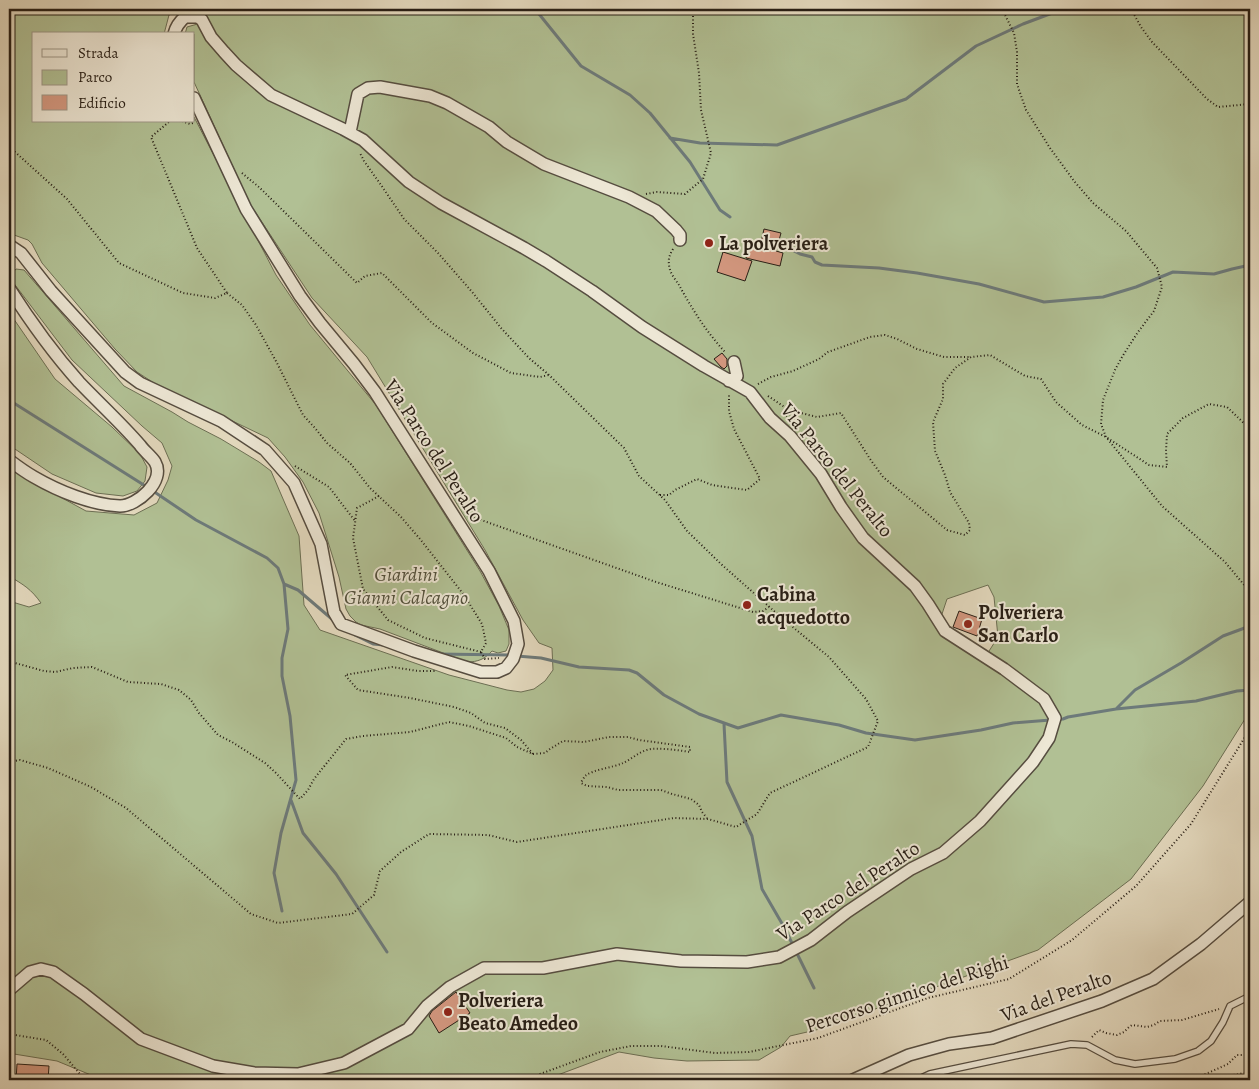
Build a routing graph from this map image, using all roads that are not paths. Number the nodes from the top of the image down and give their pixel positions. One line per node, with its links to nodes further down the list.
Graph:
1 (175, 32): 3 (street, Via Parco del Peralto)
2 (195, 100): 5 (street, Via Parco del Peralto)
3 (350, 132): 4 (street); 8 (street, Via Parco del Peralto)
4 (680, 240)
5 (9, 246)
6 (9, 288): 9 (street)
7 (734, 362): 8 (street)
8 (729, 381): 11 (street, Via Parco del Peralto)
9 (9, 460)
10 (1250, 902): 13 (street, Via del Peralto)
11 (9, 990)
12 (1250, 996): 14 (lane)
13 (853, 1080)
14 (917, 1080)

